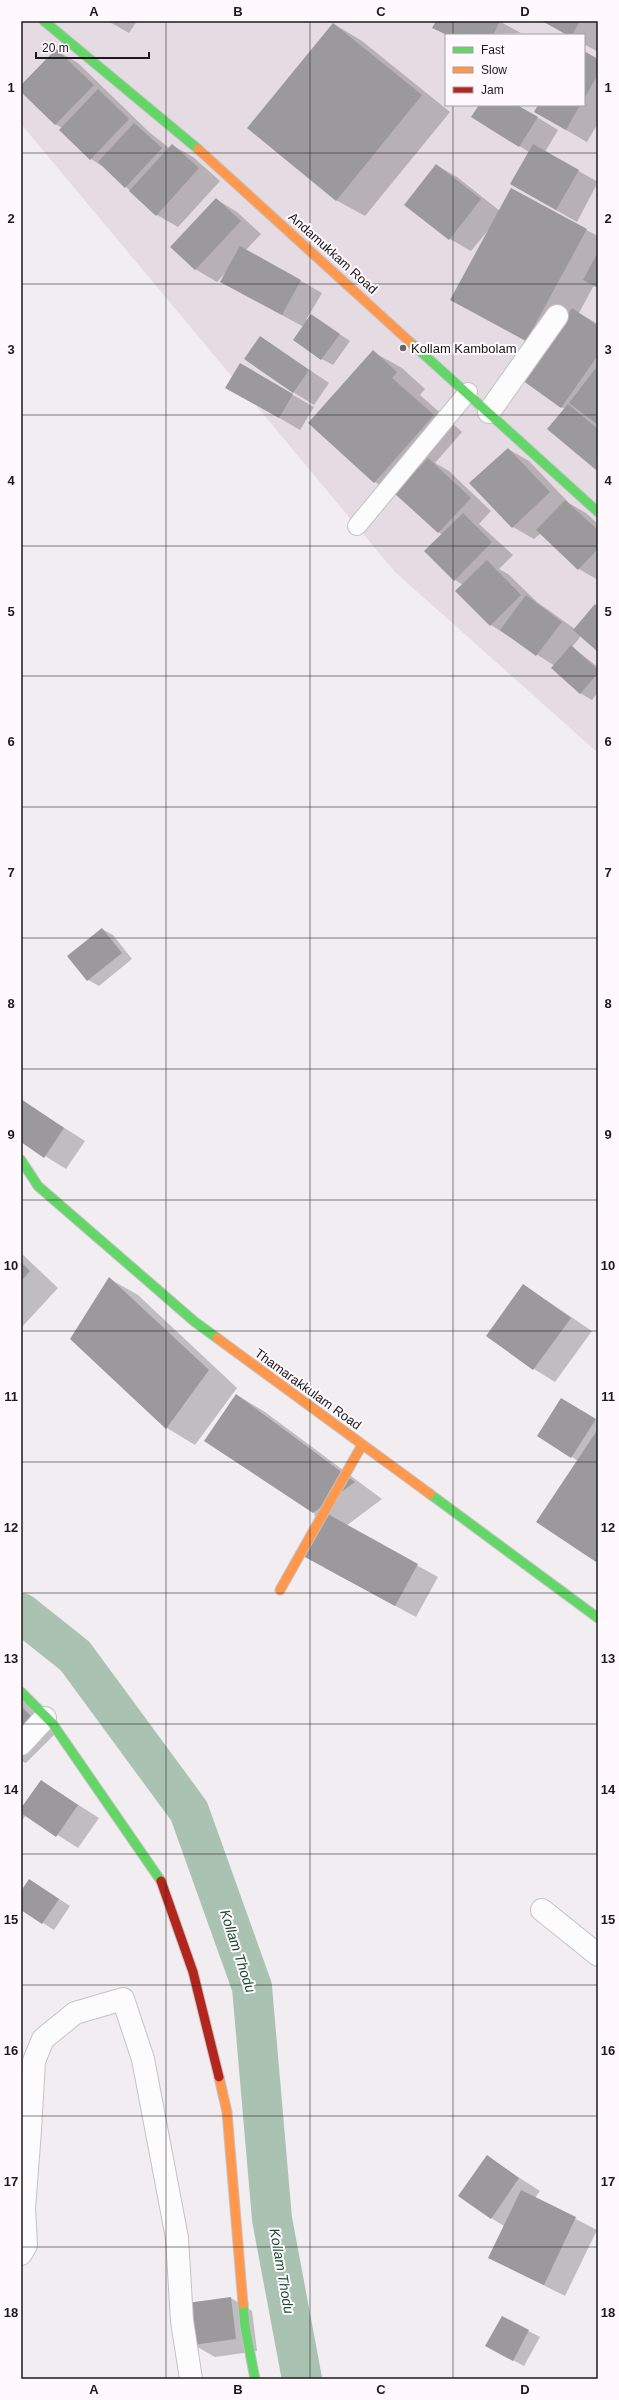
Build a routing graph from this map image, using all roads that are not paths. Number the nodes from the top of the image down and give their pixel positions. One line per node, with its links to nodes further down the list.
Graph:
1 (44, 21): 3 (street, Andamukkam Road)
2 (557, 316): 4 (street)
3 (468, 392): 4 (street, Andamukkam Road); 6 (lane)
4 (489, 412): 5 (street, Andamukkam Road)
5 (598, 512)
6 (357, 526)
7 (21, 1160): 8 (street, Thamarakkulam Road)
8 (362, 1445): 9 (street); 10 (street, Thamarakkulam Road)
9 (280, 1590)
10 (598, 1618)
11 (21, 1692): 12 (street)
12 (45, 1718): 13 (street); 20 (street)
13 (21, 1744)
14 (542, 1910): 15 (street)
15 (598, 1955)
16 (28, 2054): 17 (street); 19 (street)
17 (26, 2127): 18 (street)
18 (23, 2239)
19 (191, 2379)
20 (255, 2379)

